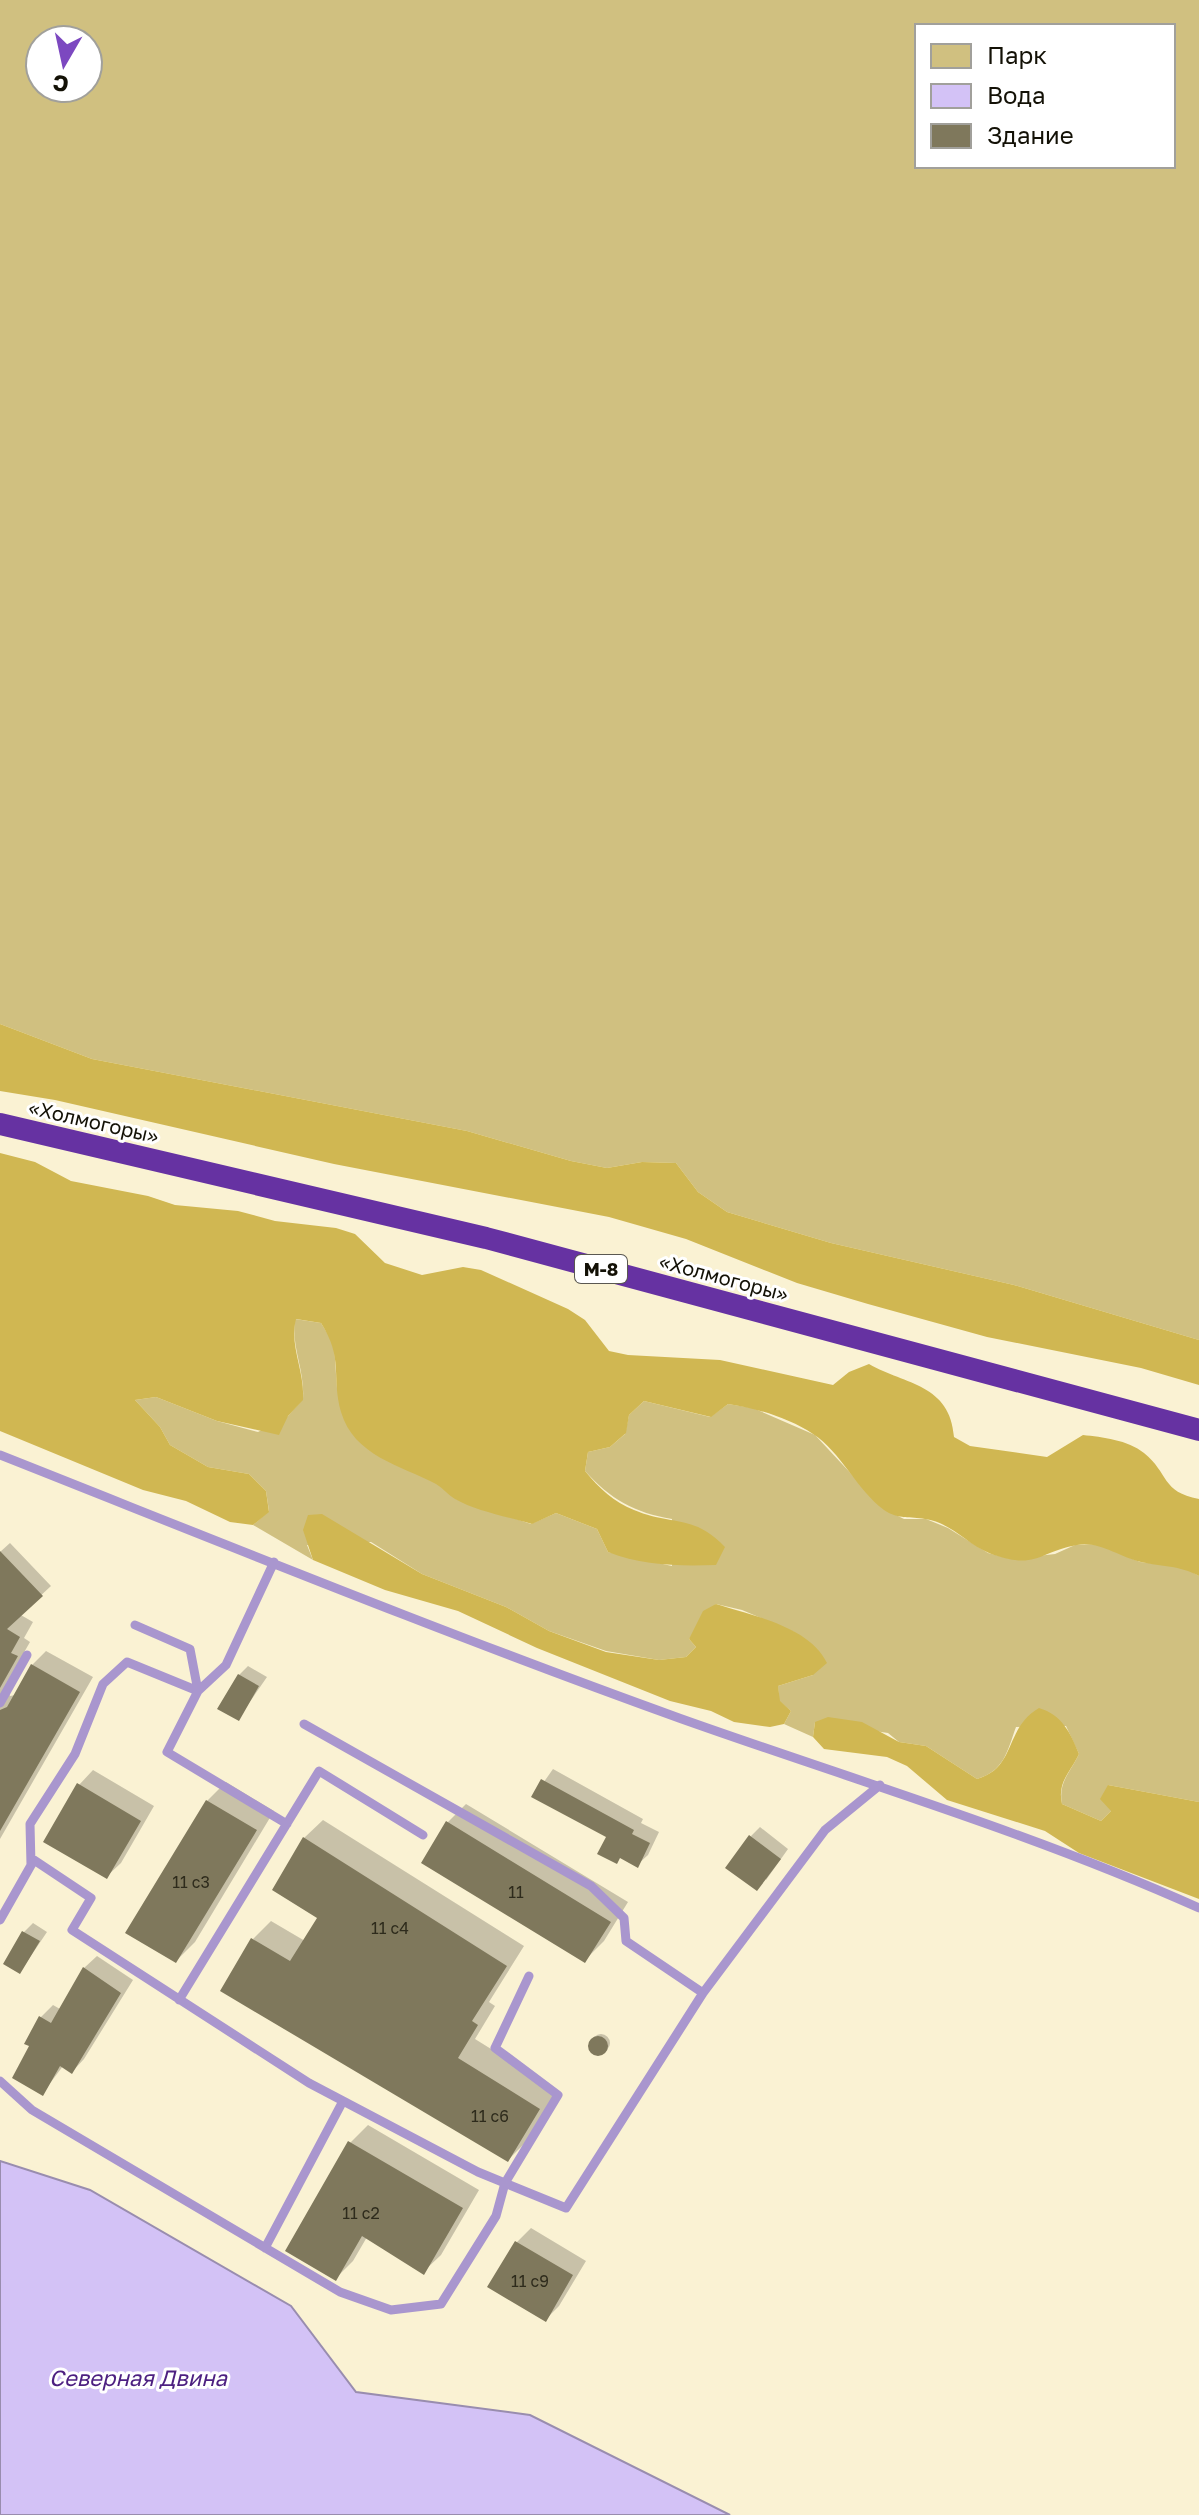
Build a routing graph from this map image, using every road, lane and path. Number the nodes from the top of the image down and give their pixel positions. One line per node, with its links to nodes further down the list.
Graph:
1 (0, 1124): 2 (highway, «Холмогоры» / М-8)
2 (1199, 1430)
3 (0, 1455): 4 (lane)
4 (274, 1562): 7 (lane); 10 (lane)
5 (135, 1625): 7 (lane)
6 (27, 1655): 8 (lane)
7 (198, 1691): 11 (lane); 13 (lane)
8 (0, 1703)
9 (304, 1724): 17 (lane)
10 (880, 1785): 14 (lane); 17 (lane)
11 (287, 1824): 12 (lane); 18 (lane)
12 (423, 1835)
13 (31, 1865): 15 (lane); 18 (lane)
14 (1199, 1908)
15 (0, 1920)
16 (529, 1976): 21 (lane)
17 (703, 1993): 21 (lane)
18 (179, 2000): 20 (lane)
19 (0, 2081): 22 (lane)
20 (343, 2101): 21 (lane); 22 (lane)
21 (505, 2183): 22 (lane)
22 (265, 2248)

